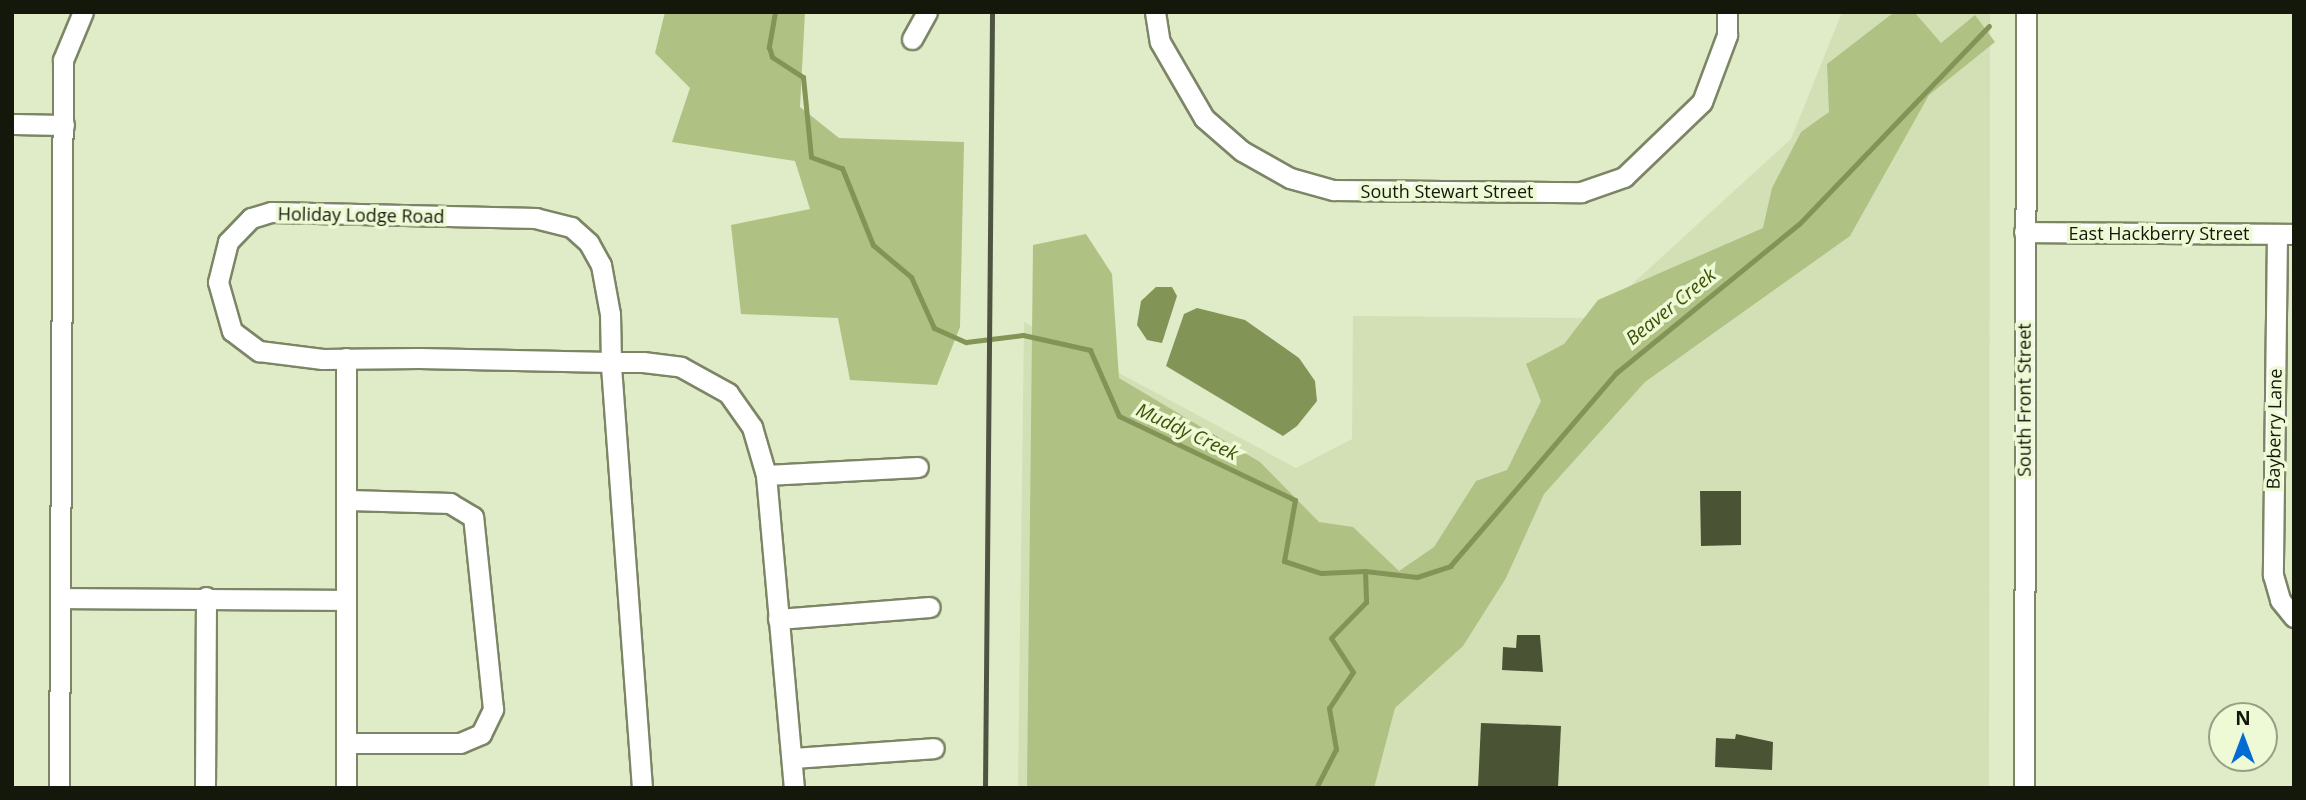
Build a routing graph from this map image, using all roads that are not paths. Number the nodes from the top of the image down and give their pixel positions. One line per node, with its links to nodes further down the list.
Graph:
1 (83, 12): 8 (street)
2 (927, 12): 6 (street)
3 (1155, 12): 4 (street, South Stewart Street)
4 (1727, 12)
5 (2026, 12): 9 (street, South Front Street)
6 (912, 38)
7 (12, 124): 8 (street)
8 (64, 125): 17 (street)
9 (2024, 232): 10 (street, East Hackberry Street); 30 (street, South Front Street)
10 (2285, 234): 20 (street, Bayberry Lane)
11 (346, 358): 12 (street, Holiday Lodge Road); 12 (street, Holiday Lodge Road); 15 (street)
12 (611, 362): 14 (street, Holiday Lodge Road); 28 (street, Holiday Lodge Road)
13 (918, 467): 14 (street)
14 (766, 475): 21 (street, Holiday Lodge Road)
15 (350, 499): 18 (street); 22 (street)
16 (206, 597): 17 (street); 18 (street); 26 (street)
17 (62, 598): 25 (street)
18 (346, 600): 22 (street)
19 (930, 607): 21 (street)
20 (2294, 617)
21 (778, 619): 24 (street, Holiday Lodge Road)
22 (347, 743): 27 (street)
23 (934, 748): 24 (street)
24 (792, 758): 29 (street, Holiday Lodge Road)
25 (59, 788)
26 (205, 788)
27 (346, 788)
28 (642, 788)
29 (794, 788)
30 (2024, 788)

